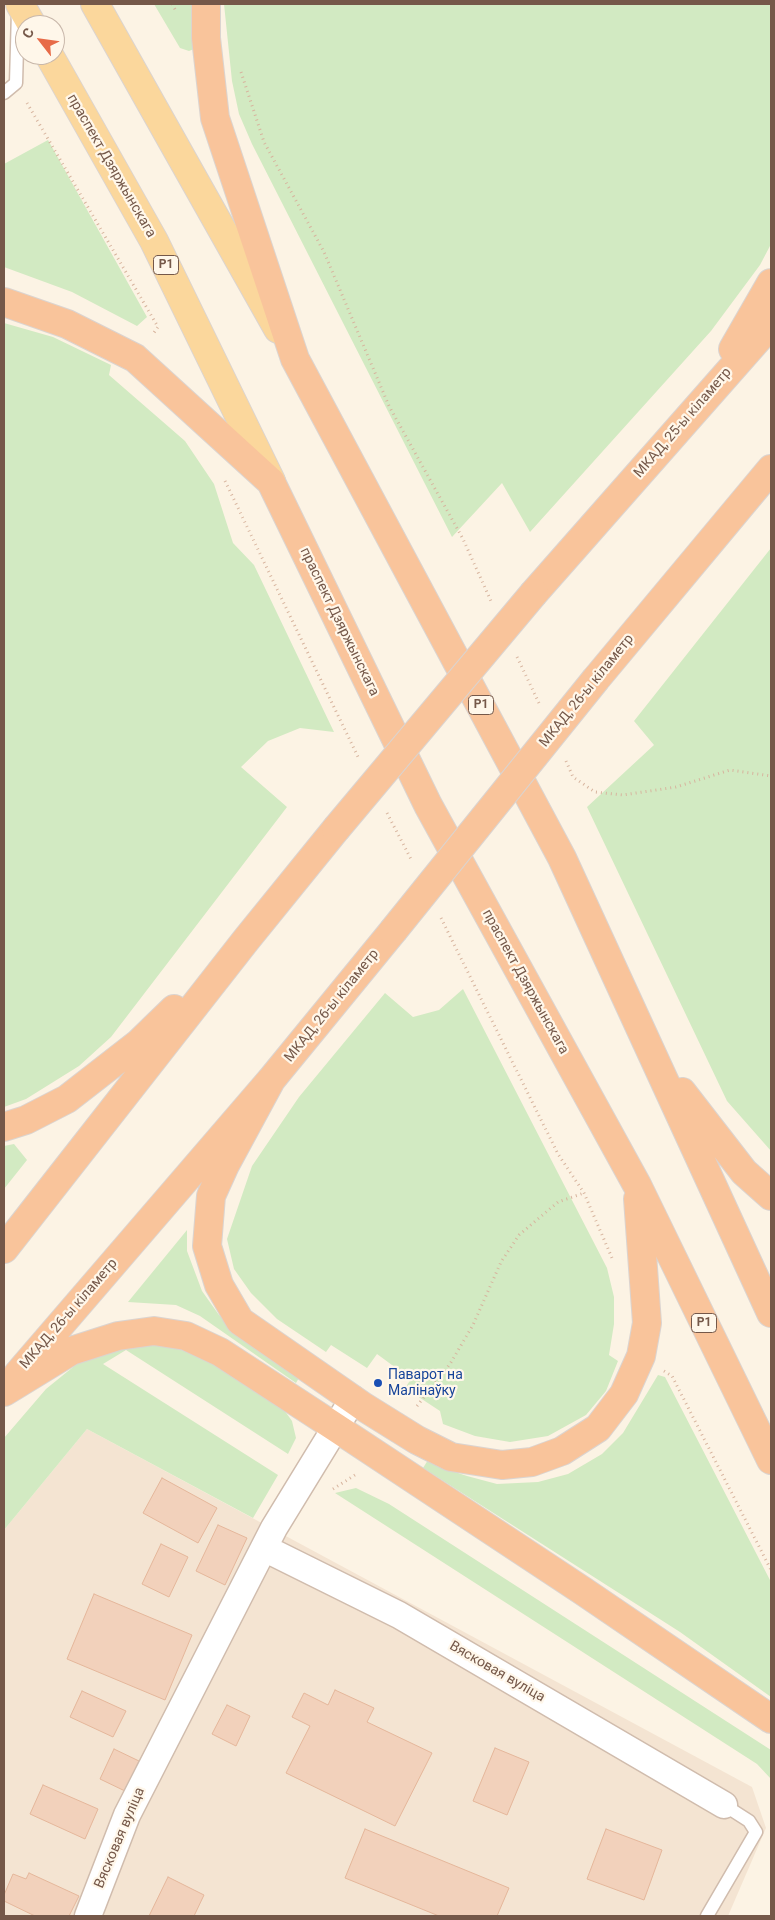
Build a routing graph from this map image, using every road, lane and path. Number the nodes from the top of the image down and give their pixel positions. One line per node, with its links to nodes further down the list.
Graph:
1 (19, 4): 5 (main road); 9 (lane)
2 (95, 4): 15 (main road, Р1)
3 (172, 4): 6 (path)
4 (206, 4): 6 (highway)
5 (26, 15)
6 (206, 38): 15 (highway)
7 (55, 65): 19 (main road, праспект Дзяржынскага / Р1)
8 (239, 66): 22 (path)
9 (16, 83): 10 (lane); 14 (path)
10 (4, 93)
11 (771, 283): 16 (highway)
12 (4, 302): 14 (highway)
13 (771, 324): 16 (highway, МКАД, 25-ы кіламетр)
14 (135, 358): 19 (highway)
15 (295, 358): 32 (highway, Р1)
16 (703, 399): 31 (highway, МКАД, 25-ы кіламетр, bridge)
17 (771, 469): 21 (highway)
18 (225, 480): 26 (path)
19 (271, 482): 35 (highway, праспект Дзяржынскага / Р1)
20 (771, 494): 21 (highway)
21 (708, 545): 33 (highway, МКАД, 26-ы кіламетр, bridge)
22 (491, 603)
23 (516, 655): 24 (path)
24 (540, 707)
25 (565, 759): 27 (path)
26 (360, 760)
27 (771, 776)
28 (386, 812): 29 (path)
29 (413, 863)
30 (439, 914): 36 (path)
31 (246, 940): 34 (highway); 38 (highway)
32 (655, 1057): 37 (highway); 40 (highway, Р1)
33 (271, 1080): 42 (highway, МКАД, 26-ы кіламетр); 43 (highway)
34 (4, 1128)
35 (637, 1185): 41 (highway); 46 (highway, Р1)
36 (584, 1193): 39 (path); 45 (path)
37 (771, 1196)
38 (4, 1249)
39 (613, 1261)
40 (771, 1313)
41 (641, 1356): 45 (highway); 48 (path)
42 (4, 1391): 44 (highway)
43 (353, 1399): 44 (street); 45 (highway)
44 (335, 1427): 47 (street); 49 (highway)
45 (417, 1440)
46 (771, 1460)
47 (269, 1538): 50 (street, Вясковая вуліца); 51 (street, Вясковая вуліца)
48 (771, 1570)
49 (771, 1719)
50 (724, 1805): 52 (lane)
51 (88, 1916)
52 (706, 1916)

